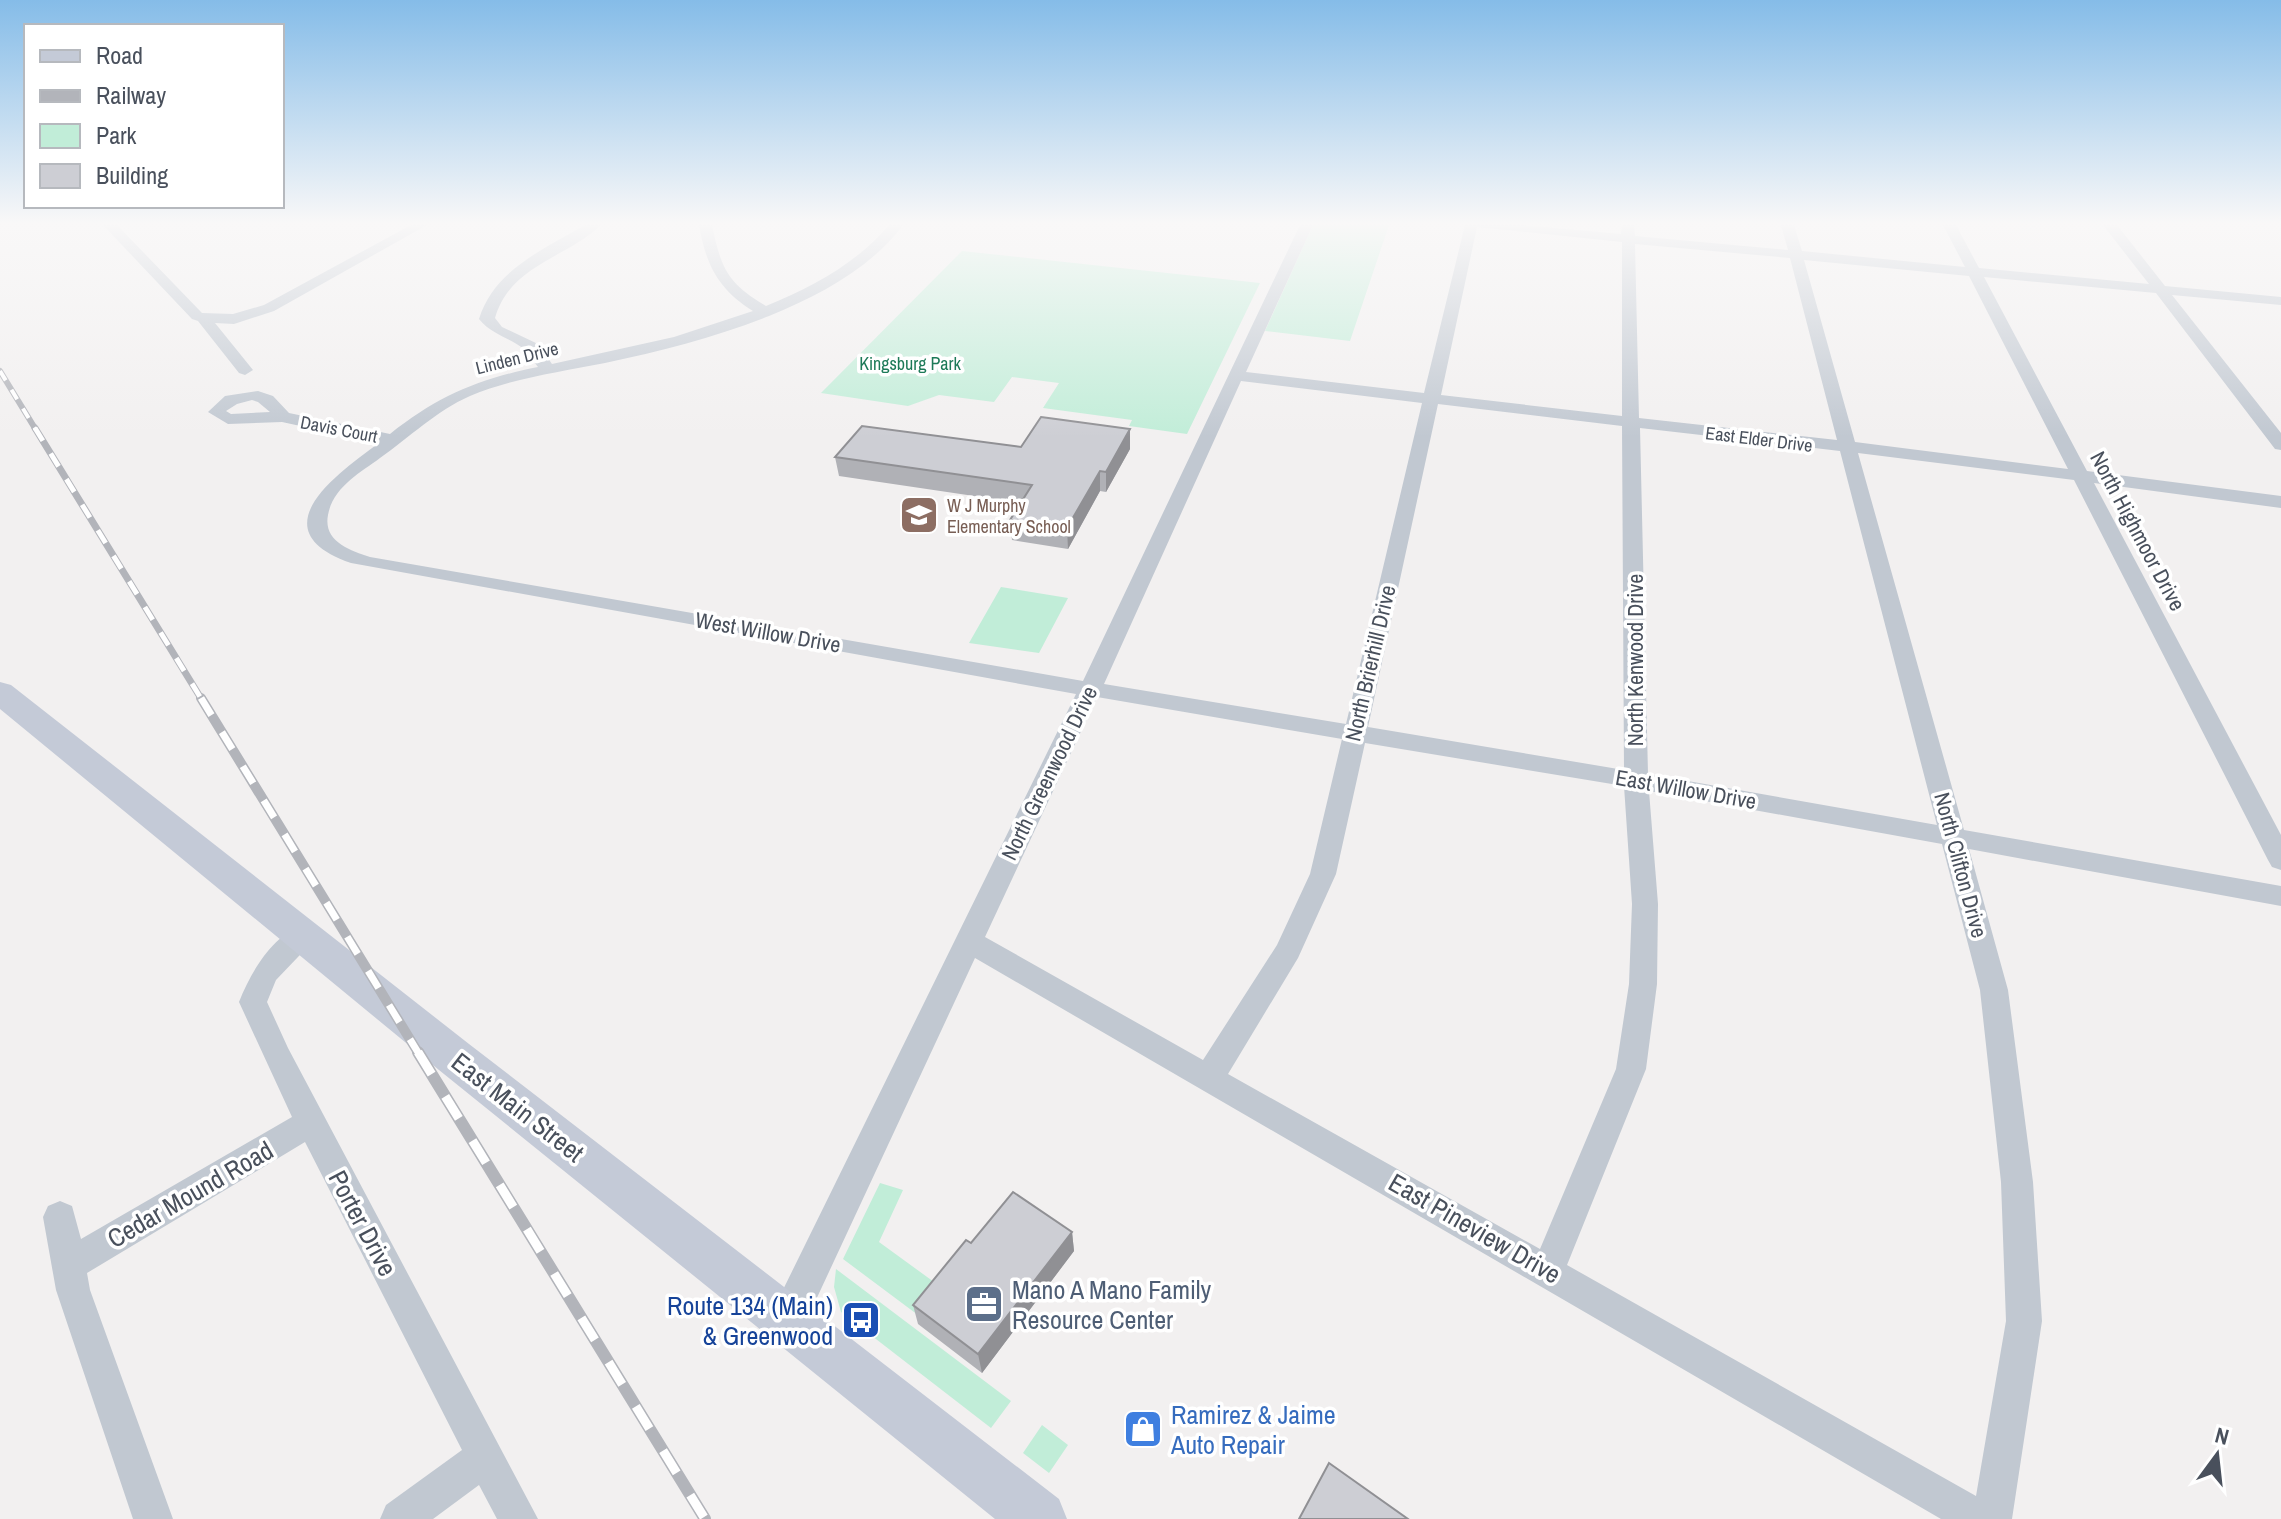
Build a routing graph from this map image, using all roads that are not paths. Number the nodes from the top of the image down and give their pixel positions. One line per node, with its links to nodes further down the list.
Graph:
1 (178, 296): 15 (street)
2 (291, 296): 15 (street)
3 (494, 296): 17 (street)
4 (738, 296): 14 (street)
5 (797, 296): 14 (street, Linden Drive)
6 (1273, 296): 18 (street, North Greenwood Drive)
7 (1455, 296): 19 (street, North Brierhill Drive)
8 (1630, 296): 21 (street, North Kenwood Drive)
9 (1807, 296): 24 (street, North Clifton Drive)
10 (1987, 296): 25 (street, North Highmoor Drive)
11 (2166, 296): 23 (street)
12 (2230, 296): 13 (street)
13 (2281, 301)
14 (765, 312): 17 (street, Linden Drive)
15 (203, 318): 16 (street)
16 (245, 370)
17 (548, 370): 22 (street, Linden Drive)
18 (1236, 376): 19 (street, East Elder Drive); 28 (street, North Greenwood Drive)
19 (1431, 400): 21 (street, East Elder Drive); 30 (street, North Brierhill Drive)
20 (283, 417): 22 (street, Davis Court)
21 (1633, 424): 24 (street, East Elder Drive); 31 (street, North Kenwood Drive)
22 (394, 440): 27 (street, Linden Drive)
23 (2281, 445)
24 (1849, 449): 25 (street, East Elder Drive); 32 (street, North Clifton Drive)
25 (2082, 477): 26 (street, East Elder Drive); 33 (street, North Highmoor Drive)
26 (2281, 502)
27 (445, 576): 28 (street, West Willow Drive)
28 (1090, 689): 30 (street, East Willow Drive); 36 (street, North Greenwood Drive)
29 (0, 692): 35 (main road, East Main Street)
30 (1354, 733): 31 (street, East Willow Drive); 37 (street, North Brierhill Drive)
31 (1636, 780): 32 (street, East Willow Drive); 40 (street, North Kenwood Drive)
32 (1955, 839): 34 (street, East Willow Drive); 49 (street, North Clifton Drive)
33 (2281, 860)
34 (2281, 896)
35 (305, 935): 38 (street, Porter Drive); 42 (main road, East Main Street)
36 (969, 941): 37 (street, East Pineview Drive); 42 (street, North Greenwood Drive)
37 (1209, 1077): 40 (street, East Pineview Drive)
38 (311, 1122): 41 (street, Cedar Mound Road); 43 (street, Porter Drive)
39 (60, 1217): 41 (street)
40 (1548, 1270): 48 (street, East Pineview Drive)
41 (71, 1278): 44 (street)
42 (788, 1319): 47 (main road, East Main Street)
43 (485, 1457): 45 (street); 46 (street, Porter Drive)
44 (153, 1519)
45 (400, 1519)
46 (518, 1519)
47 (1039, 1519)
48 (1979, 1519)
49 (1992, 1519)

